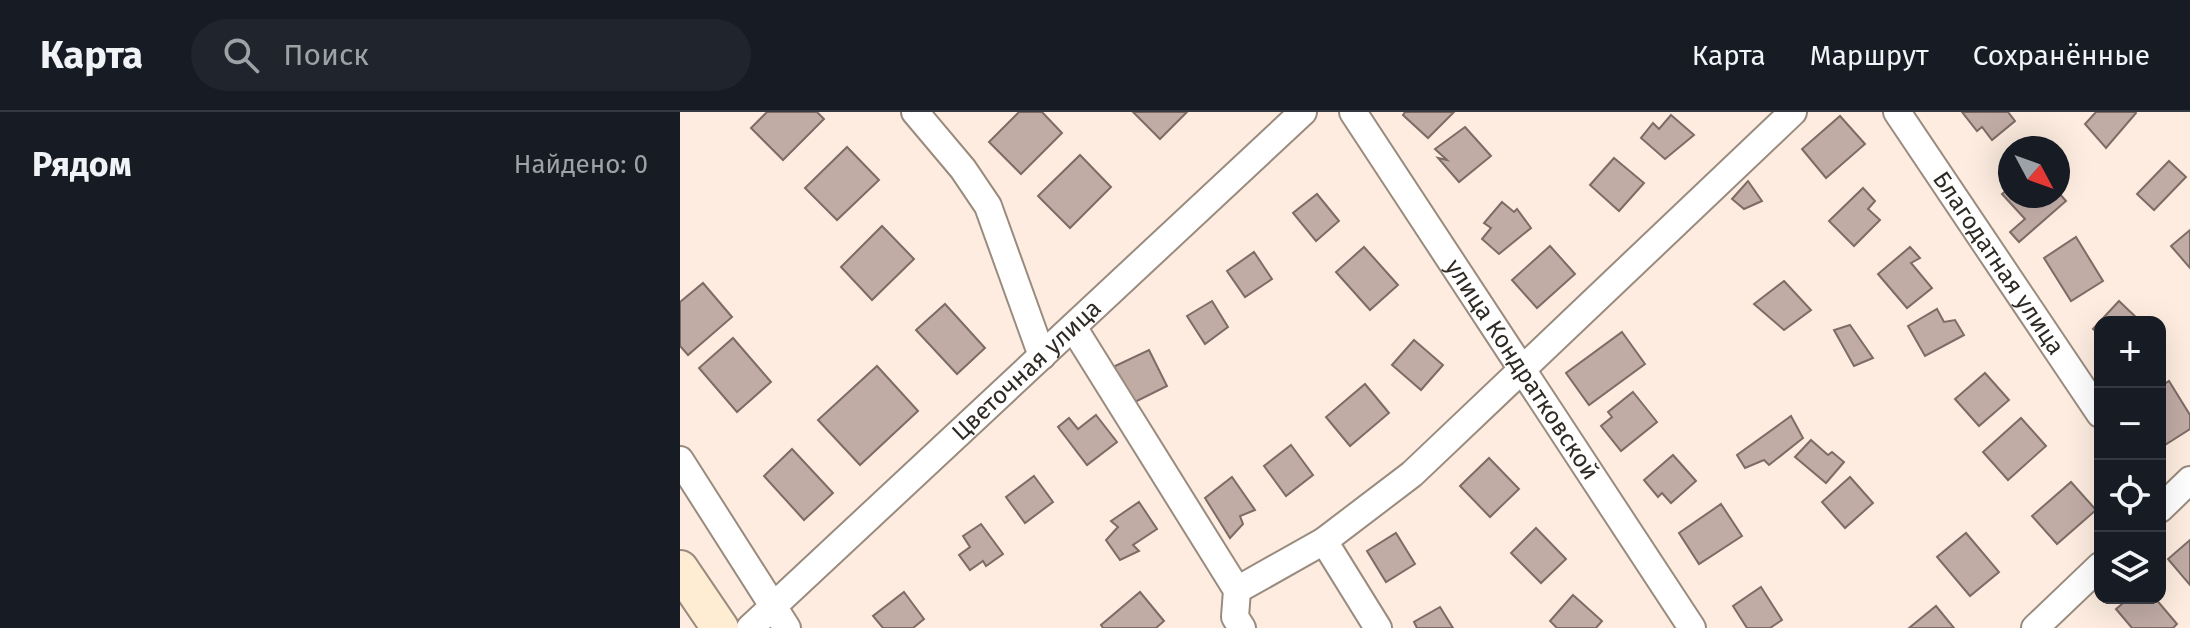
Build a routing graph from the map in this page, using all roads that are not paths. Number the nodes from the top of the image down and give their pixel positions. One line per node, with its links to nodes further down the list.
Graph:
1 (915, 112): 7 (street)
2 (1303, 112): 6 (street, Цветочная улица)
3 (1353, 112): 8 (street, улица Кондратковской)
4 (1793, 112): 8 (street)
5 (1897, 112): 9 (street, Благодатная улица)
6 (1073, 327): 7 (street, Цветочная улица); 16 (street)
7 (1042, 356): 17 (street, Цветочная улица)
8 (1523, 371): 13 (street); 22 (street, улица Кондратковской)
9 (2094, 405)
10 (680, 460): 17 (street)
11 (2190, 480): 12 (street)
12 (2166, 502)
13 (1324, 541): 16 (street); 21 (street)
14 (680, 569): 18 (main road)
15 (2094, 572): 23 (street)
16 (1237, 590): 20 (street)
17 (780, 617): 19 (street, Цветочная улица)
18 (720, 628)
19 (750, 628)
20 (1242, 628)
21 (1378, 628)
22 (1692, 628)
23 (2035, 628)

